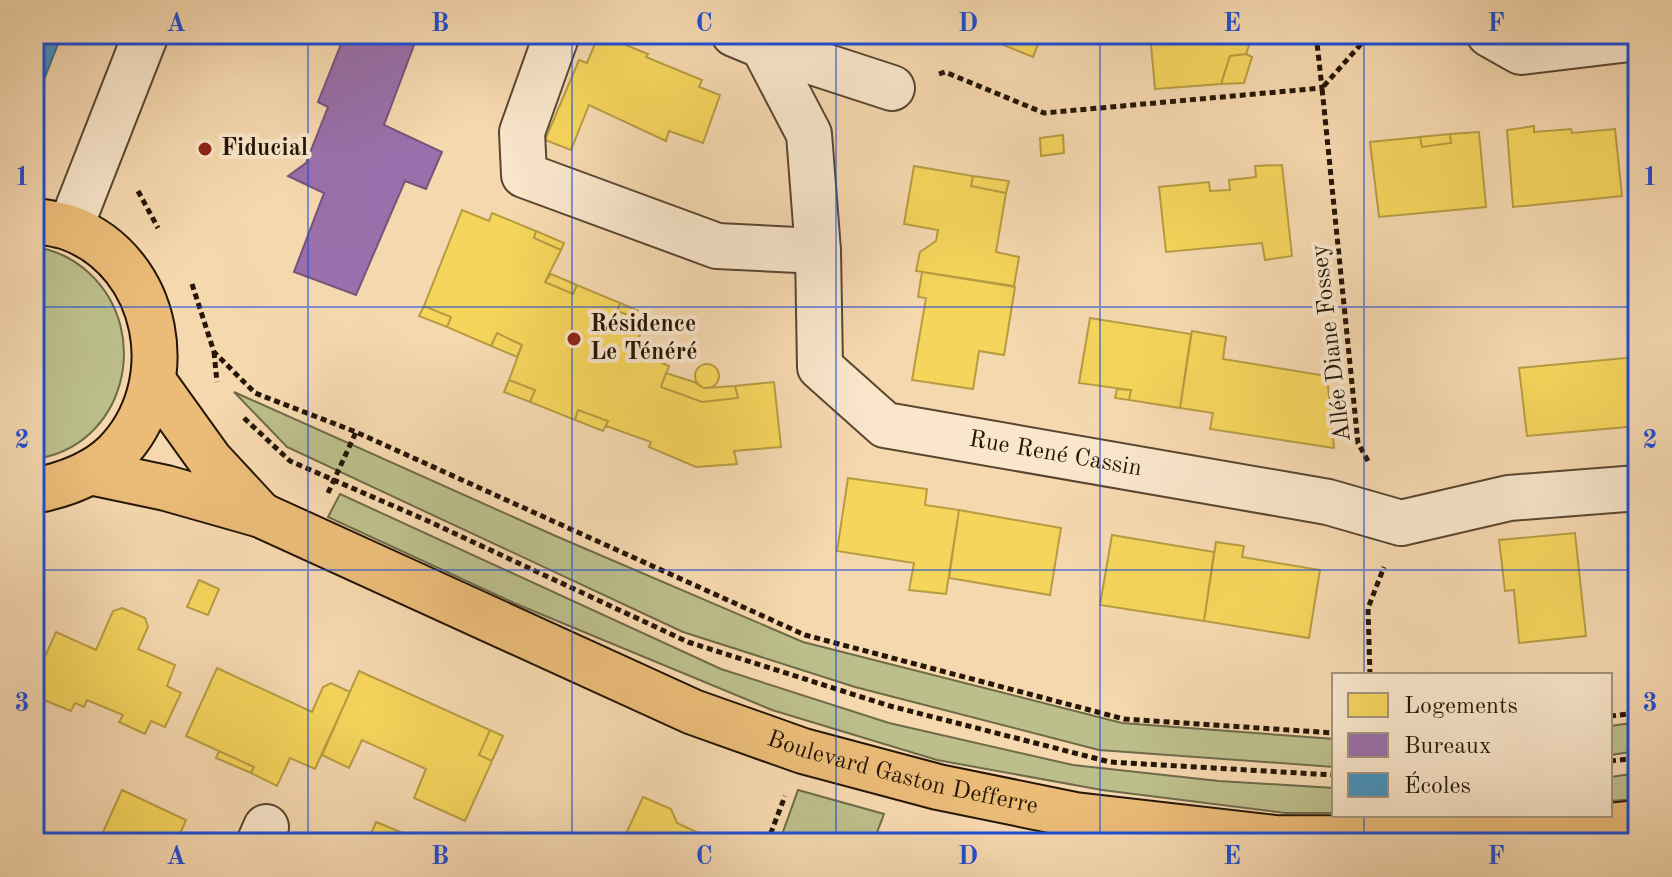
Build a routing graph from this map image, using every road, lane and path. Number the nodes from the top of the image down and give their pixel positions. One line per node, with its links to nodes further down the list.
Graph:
1 (146, 34): 11 (street)
2 (557, 34): 13 (street)
3 (1316, 34): 9 (path, Allée Diane Fossey)
4 (1370, 34): 9 (path)
5 (1489, 34): 6 (street)
6 (1638, 38)
7 (748, 40): 8 (street, Rue René Cassin); 13 (street, Rue René Cassin)
8 (892, 88): 9 (path)
9 (1322, 88): 25 (path, Allée Diane Fossey)
10 (135, 180): 12 (path)
11 (52, 224): 16 (main road)
12 (165, 240)
13 (818, 251): 25 (street, Rue René Cassin)
14 (188, 278): 15 (path)
15 (214, 352): 17 (path); 19 (path)
16 (154, 382): 20 (main road); 24 (main road, Boulevard Gaston Defferre)
17 (217, 384)
18 (232, 408): 21 (path)
19 (356, 432): 21 (path); 30 (path)
20 (90, 472): 23 (main road); 24 (main road, Boulevard Gaston Defferre)
21 (335, 481): 26 (path); 33 (path)
22 (1638, 488): 25 (street, Rue René Cassin)
23 (34, 491)
24 (261, 515): 26 (main road, Boulevard Gaston Defferre)
25 (1401, 523): 27 (path)
26 (305, 535): 34 (main road, Boulevard Gaston Defferre)
27 (1370, 673)
28 (1638, 713): 29 (path)
29 (1612, 716)
30 (1332, 733)
31 (1638, 758): 32 (path)
32 (1612, 761)
33 (1332, 775)
34 (1638, 823)

